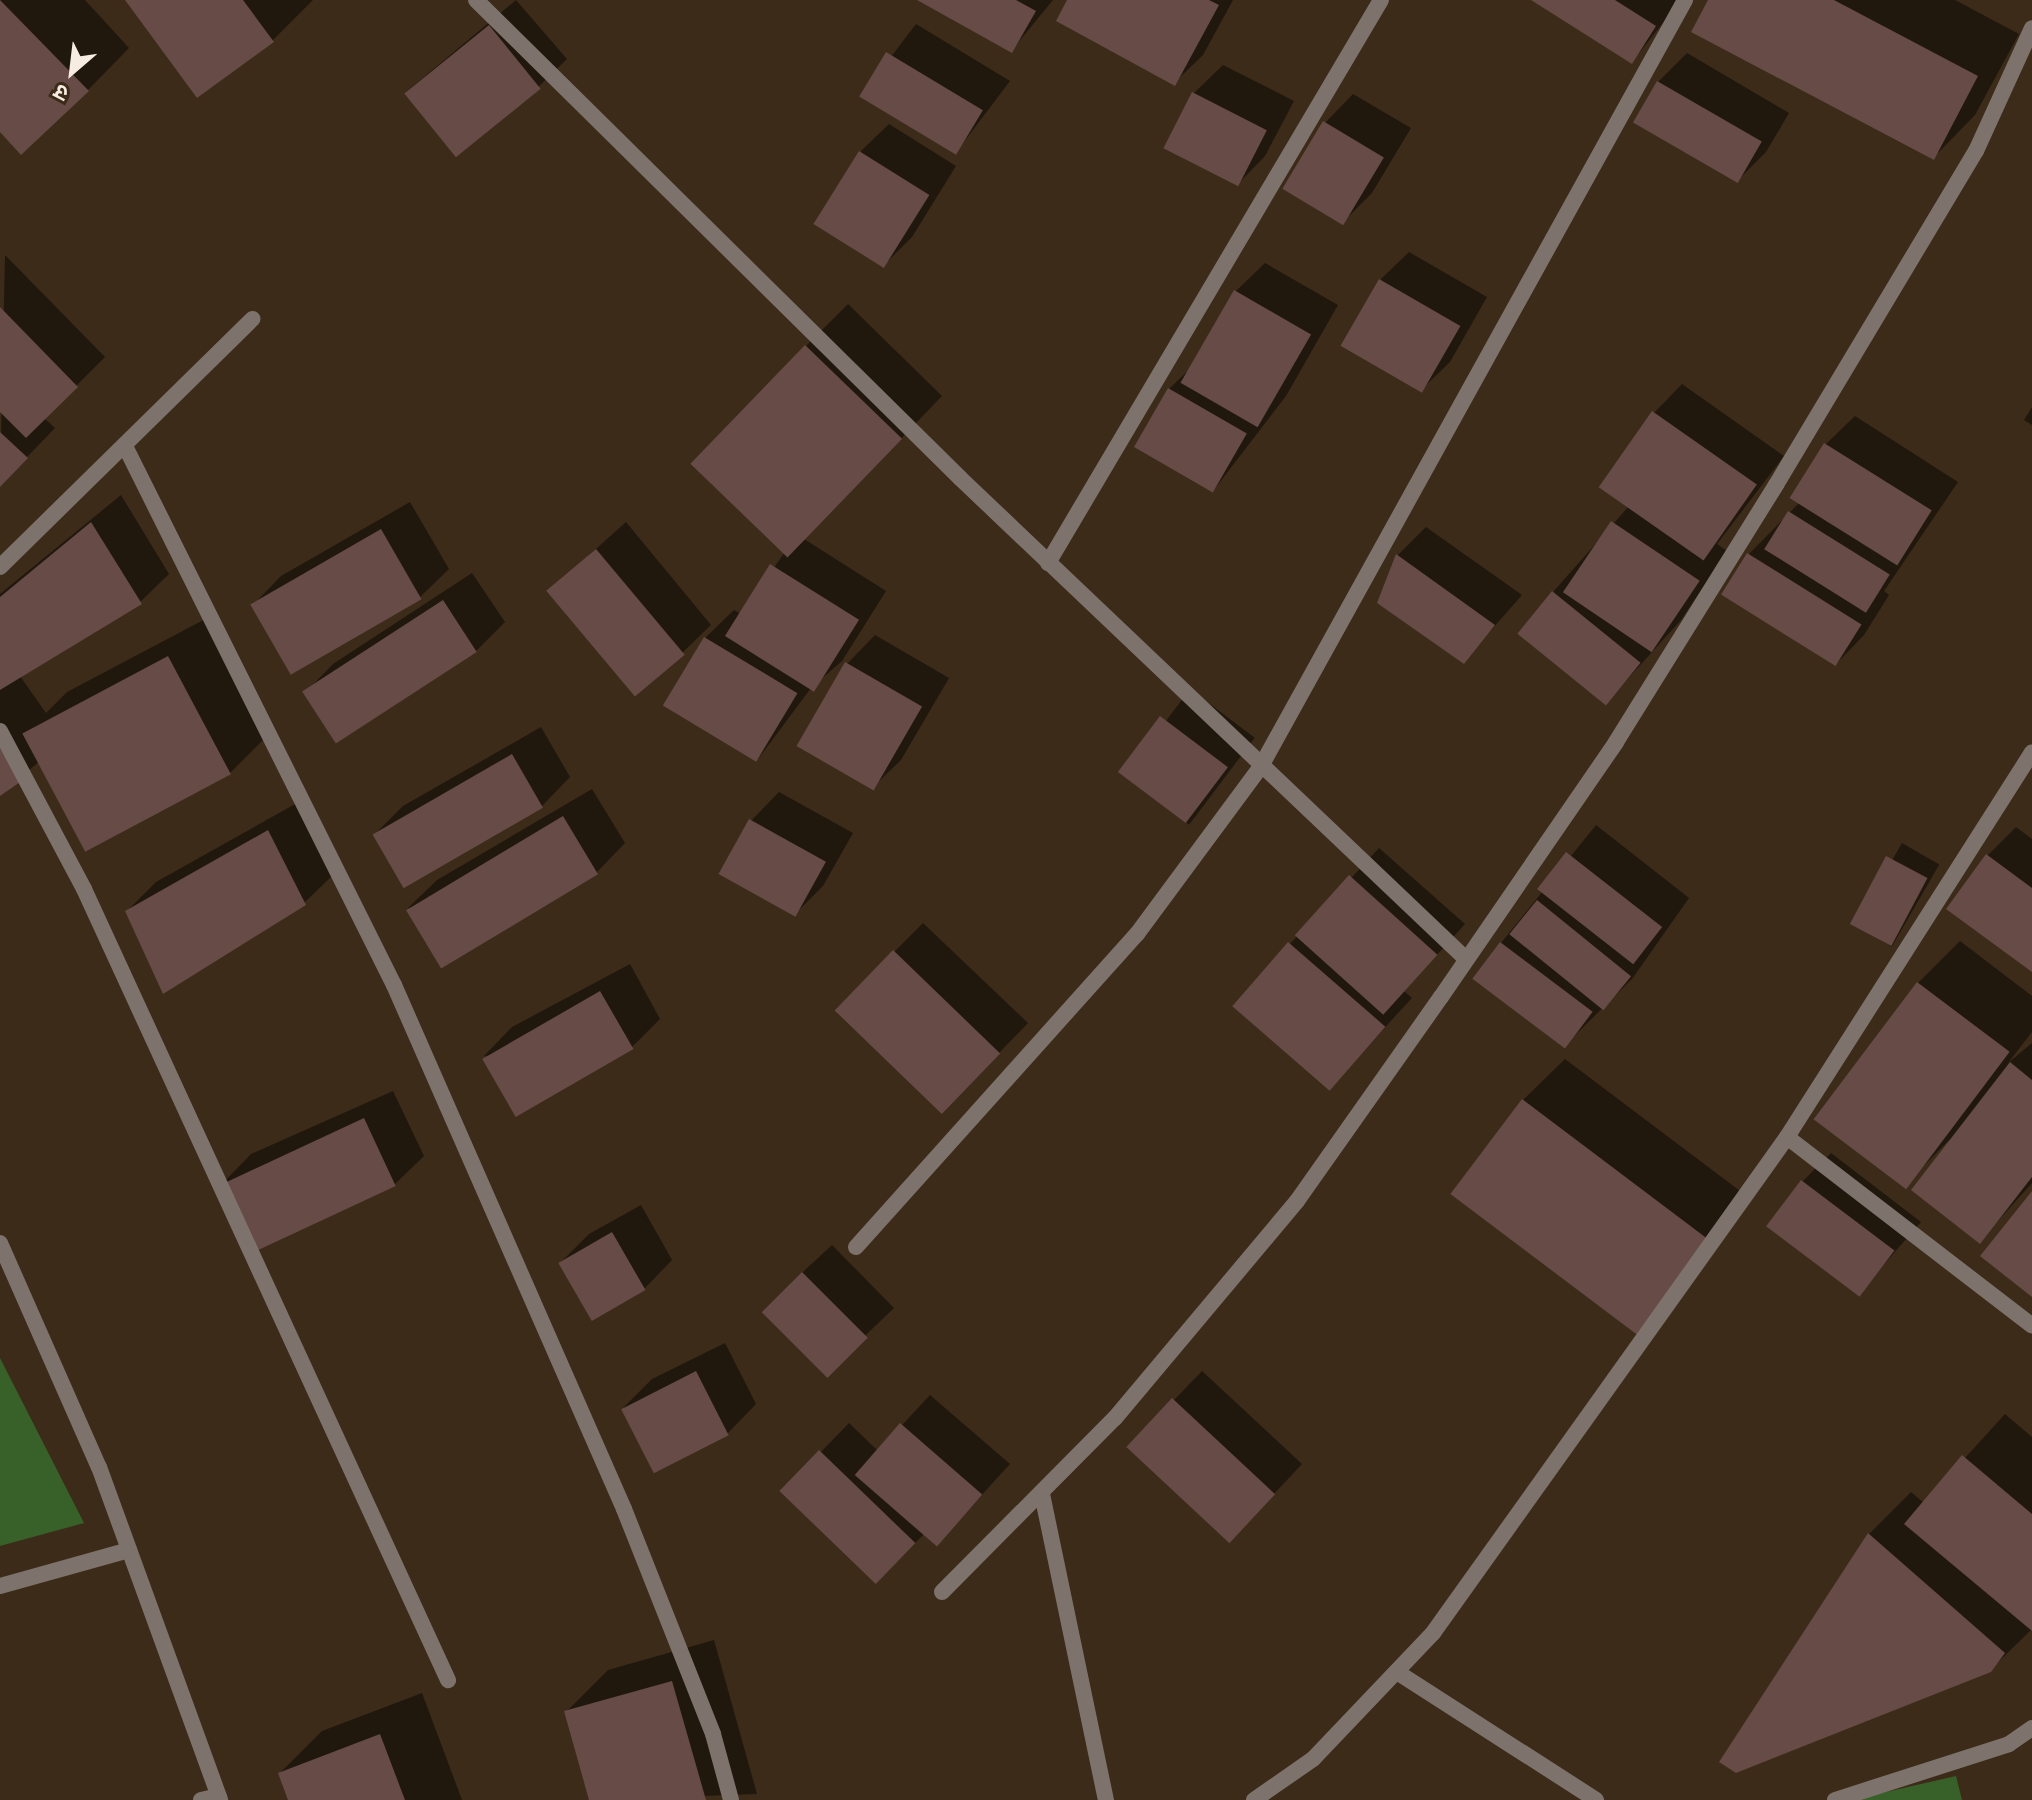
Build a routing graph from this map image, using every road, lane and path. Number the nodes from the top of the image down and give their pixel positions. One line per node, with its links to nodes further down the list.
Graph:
1 (476, 0): 7 (street)
2 (1381, 0): 7 (street)
3 (1685, 0): 11 (street)
4 (2032, 28): 12 (street)
5 (252, 319): 6 (street)
6 (127, 450): 8 (street); 26 (street)
7 (1048, 563): 11 (street)
8 (0, 567)
9 (0, 731): 22 (street)
10 (2032, 752): 13 (street)
11 (1260, 768): 12 (street); 15 (street)
12 (1465, 958): 17 (street)
13 (1787, 1137): 16 (street); 21 (street)
14 (0, 1243): 18 (street)
15 (856, 1247)
16 (2032, 1326)
17 (1042, 1494): 20 (street); 27 (street)
18 (129, 1550): 19 (street); 24 (street)
19 (0, 1586)
20 (942, 1592)
21 (1400, 1674): 28 (street); 29 (street)
22 (448, 1680)
23 (2032, 1728): 30 (street)
24 (219, 1798): 25 (street)
25 (201, 1800)
26 (731, 1800)
27 (1106, 1800)
28 (1254, 1800)
29 (1596, 1800)
30 (1835, 1800)

